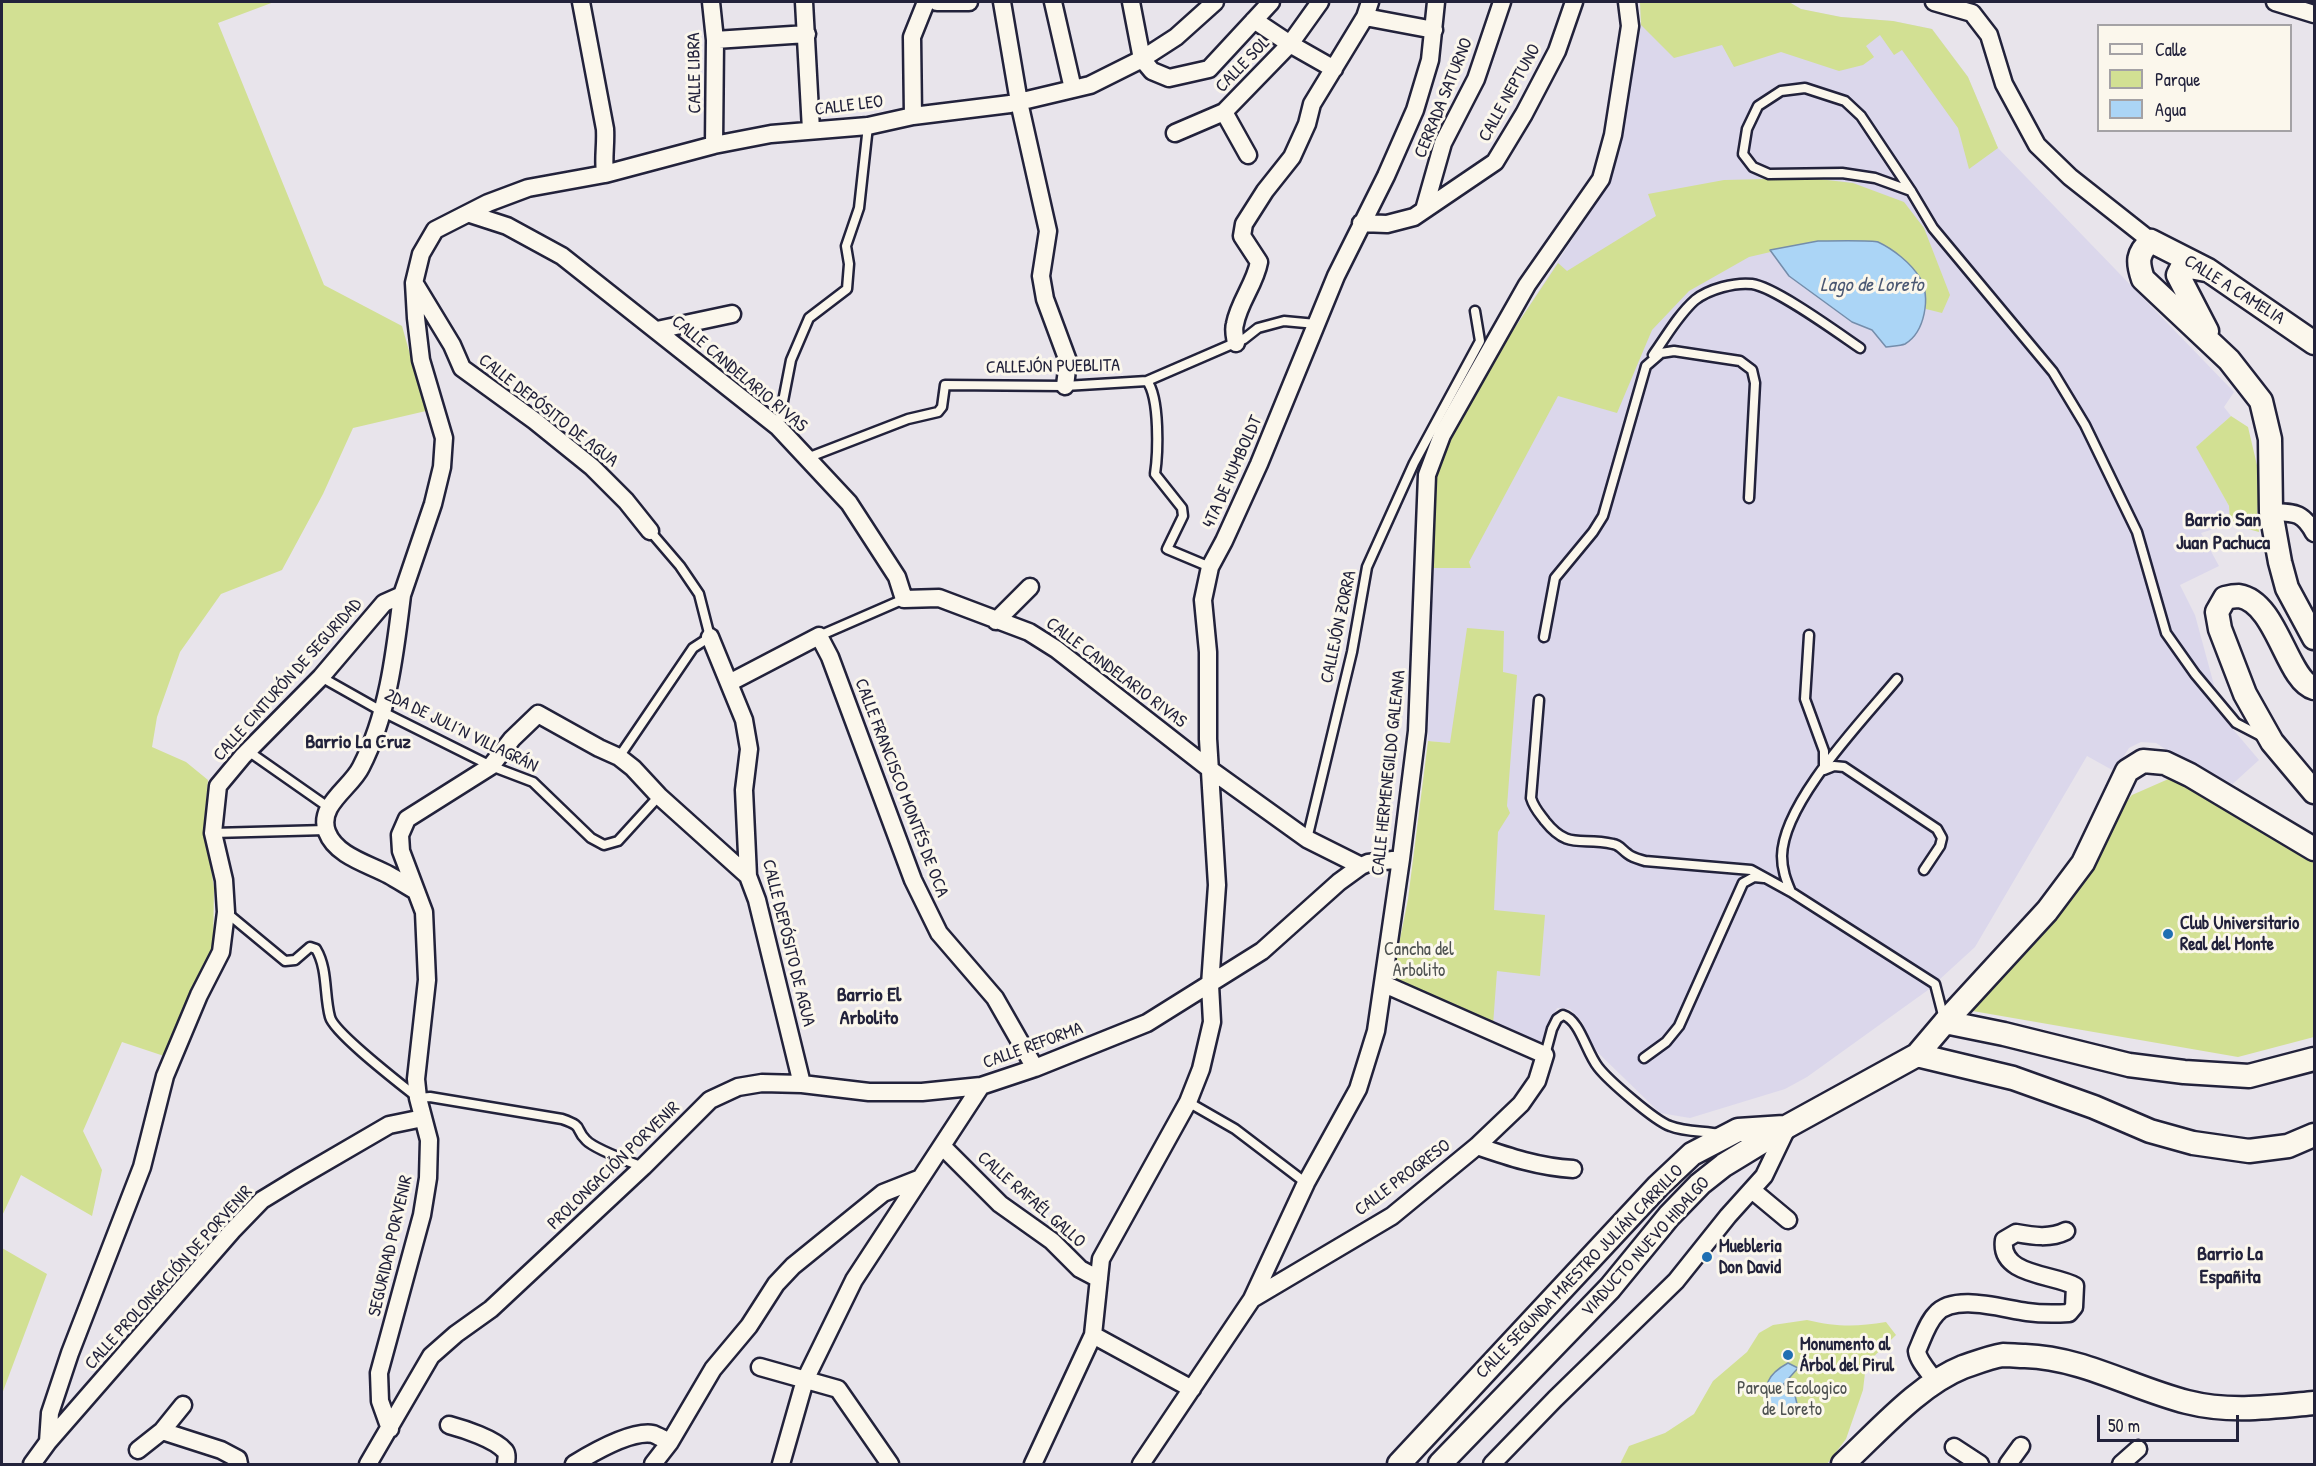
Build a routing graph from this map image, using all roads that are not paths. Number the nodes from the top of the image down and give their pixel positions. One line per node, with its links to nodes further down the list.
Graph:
1 (581, 2): 37 (street)
2 (711, 2): 24 (street, CALLE LIBRA)
3 (804, 2): 23 (street)
4 (926, 2): 31 (street)
5 (937, 2): 6 (street)
6 (969, 2)
7 (1002, 2): 29 (street)
8 (1053, 2): 28 (street)
9 (1131, 2): 26 (street)
10 (1215, 2): 26 (street, CALLE LEO)
11 (1271, 2): 21 (street)
12 (1320, 2): 25 (street, CALLE SOL)
13 (1437, 2): 22 (street, 4TA DE HUMBOLDT)
14 (1502, 2): 39 (street, CERRADA SATURNO)
15 (1574, 2): 39 (street, CALLE NEPTUNO)
16 (1627, 2): 57 (street, CALLE HERMENEGILDO GALEANA)
17 (1934, 2): 42 (street)
18 (2276, 2): 20 (street)
19 (1367, 9): 22 (street); 27 (street)
20 (2314, 14)
21 (1254, 20): 25 (street); 26 (street)
22 (1434, 30): 41 (street, 4TA DE HUMBOLDT)
23 (807, 34): 24 (street); 33 (street)
24 (715, 40): 35 (street, CALLE LIBRA)
25 (1290, 44): 27 (street); 30 (street, CALLE SOL)
26 (1142, 59): 28 (street, CALLE LEO)
27 (1334, 69): 49 (street)
28 (1072, 89): 29 (street, CALLE LEO)
29 (1019, 102): 31 (street, CALLE LEO); 55 (street)
30 (1224, 112): 34 (street, CALLE SOL); 36 (street)
31 (913, 116): 32 (street, CALLE LEO)
32 (868, 126): 33 (street, CALLE LEO); 56 (lane)
33 (811, 130): 35 (street, CALLE LEO)
34 (1174, 133)
35 (714, 145): 37 (street, CALLE LEO)
36 (1248, 155)
37 (605, 174): 40 (street, CALLE LEO)
38 (1911, 191): 38 (lane); 79 (lane)
39 (1424, 210): 41 (street, CALLE NEPTUNO)
40 (470, 214): 44 (street); 48 (street, CALLE CANDELARIO RIVAS)
41 (1360, 223): 47 (street, 4TA DE HUMBOLDT)
42 (2151, 241): 43 (main road, CALLE A CAMELIA); 51 (main road)
43 (2208, 270): 50 (main road, CALLE A CAMELIA); 51 (main road)
44 (414, 283): 61 (street, CALLE DEPÓSITO DE AGUA); 65 (street)
45 (1475, 310): 57 (lane, CALLEJÓN ZORRA)
46 (732, 314): 48 (street)
47 (1316, 324): 49 (lane, CALLEJÓN PUEBLITA); 63 (street, 4TA DE HUMBOLDT)
48 (657, 330): 56 (street, CALLE CANDELARIO RIVAS)
49 (1236, 343): 54 (lane, CALLEJÓN PUEBLITA)
50 (2314, 343)
51 (2212, 344): 60 (main road)
52 (1860, 348): 53 (lane)
53 (1646, 366): 59 (lane); 70 (lane)
54 (1147, 381): 55 (lane, CALLEJÓN PUEBLITA); 63 (lane)
55 (1065, 386): 58 (lane, CALLEJÓN PUEBLITA)
56 (778, 427): 58 (street, CALLE CANDELARIO RIVAS)
57 (1437, 433): 90 (lane, CALLEJÓN ZORRA); 92 (street, CALLE HERMENEGILDO GALEANA)
58 (807, 458): 66 (street, CALLE CANDELARIO RIVAS)
59 (1749, 498)
60 (2271, 512): 62 (street); 72 (main road)
61 (650, 531): 71 (lane)
62 (2314, 533)
63 (1210, 567): 83 (street, 4TA DE HUMBOLDT)
64 (1030, 587): 67 (street)
65 (402, 595): 73 (street, CALLE CINTURÓN DE SEGURIDAD); 78 (street)
66 (904, 599): 67 (street, CALLE CANDELARIO RIVAS); 69 (lane)
67 (996, 621): 83 (street, CALLE CANDELARIO RIVAS)
68 (1809, 635): 84 (lane)
69 (819, 636): 75 (street); 107 (street, CALLE FRANCISCO MONTÉS DE OCA)
70 (1544, 637)
71 (710, 638): 75 (street, CALLE DEPÓSITO DE AGUA); 81 (lane)
72 (2314, 638)
73 (321, 677): 78 (lane, 2DA DE JULI´N VILLAGRÁN); 80 (street, CALLE CINTURÓN DE SEGURIDAD)
74 (1897, 679): 84 (lane)
75 (729, 683): 95 (street, CALLE DEPÓSITO DE AGUA)
76 (2314, 688): 79 (main road)
77 (1539, 700): 96 (lane)
78 (383, 712): 82 (lane, 2DA DE JULI´N VILLAGRÁN); 87 (street)
79 (2272, 742): 85 (main road)
80 (248, 751): 87 (lane); 89 (street, CALLE CINTURÓN DE SEGURIDAD)
81 (619, 757): 82 (street, SEGURIDAD PORVENIR); 86 (street)
82 (491, 766): 86 (lane, 2DA DE JULI´N VILLAGRÁN); 97 (street, SEGURIDAD PORVENIR)
83 (1211, 770): 90 (street, CALLE CANDELARIO RIVAS); 101 (street, 4TA DE HUMBOLDT)
84 (1823, 771): 94 (lane); 98 (lane)
85 (2314, 792)
86 (659, 796): 95 (street)
87 (328, 807): 88 (street)
88 (326, 830): 89 (lane); 97 (street)
89 (213, 832): 99 (street)
90 (1307, 839): 93 (street, CALLE CANDELARIO RIVAS)
91 (2314, 849): 102 (main road)
92 (1401, 859): 93 (street, CALLE REFORMA); 100 (street, CALLE HERMENEGILDO GALEANA)
93 (1361, 866): 101 (street, CALLE REFORMA)
94 (1924, 870)
95 (748, 876): 108 (street, CALLE DEPÓSITO DE AGUA)
96 (1768, 878): 98 (lane); 105 (lane)
97 (416, 891): 110 (street, SEGURIDAD PORVENIR)
98 (1791, 892): 102 (lane)
99 (226, 912): 110 (lane); 137 (street)
100 (1384, 984): 103 (street); 121 (street, CALLE HERMENEGILDO GALEANA)
101 (1210, 985): 107 (street, CALLE REFORMA); 111 (street, 4TA DE HUMBOLDT)
102 (1945, 1022): 104 (main road); 106 (main road)
103 (1545, 1055): 114 (lane); 117 (street, CALLE PROGRESO)
104 (1917, 1055): 113 (main road, VIADUCTO NUEVO HIDALGO); 115 (main road)
105 (1644, 1058)
106 (2314, 1059)
107 (1035, 1068): 109 (street, CALLE REFORMA)
108 (802, 1084): 109 (street, PROLONGACIÓN PORVENIR); 118 (street, PROLONGACIÓN PORVENIR)
109 (981, 1086): 116 (street, CALLE REFORMA)
110 (418, 1098): 112 (street, SEGURIDAD PORVENIR); 118 (lane)
111 (1188, 1102): 121 (lane); 125 (street, 4TA DE HUMBOLDT)
112 (423, 1118): 135 (street, SEGURIDAD PORVENIR); 137 (street, CALLE PROLONGACIÓN DE PORVENIR)
113 (1788, 1126): 114 (main road, CALLE SEGUNDA MAESTRO JULIÁN CARRILLO); 122 (street); 154 (main road, VIADUCTO NUEVO HIDALGO)
114 (1728, 1135): 153 (main road, CALLE SEGUNDA MAESTRO JULIÁN CARRILLO)
115 (2314, 1135)
116 (942, 1146): 120 (street, CALLE REFORMA); 125 (street, CALLE RAFAÉL GALLO)
117 (1477, 1146): 119 (street); 126 (street, CALLE PROGRESO)
118 (643, 1167): 135 (street, PROLONGACIÓN PORVENIR)
119 (1573, 1169)
120 (921, 1178): 129 (street, CALLE REFORMA); 138 (street)
121 (1306, 1183): 126 (street, CALLE HERMENEGILDO GALEANA)
122 (1752, 1190): 123 (street); 155 (street)
123 (1788, 1220)
124 (2066, 1231): 130 (street)
125 (1099, 1279): 127 (street, 4TA DE HUMBOLDT)
126 (1252, 1299): 131 (street, CALLE HERMENEGILDO GALEANA)
127 (1093, 1335): 131 (street); 151 (street, 4TA DE HUMBOLDT)
128 (760, 1367): 129 (street)
129 (806, 1380): 149 (street, CALLE REFORMA); 150 (street)
130 (1936, 1382): 132 (main road); 156 (main road)
131 (1192, 1389): 152 (street, CALLE HERMENEGILDO GALEANA)
132 (2314, 1403)
133 (183, 1405): 136 (street)
134 (449, 1425): 146 (street)
135 (390, 1429): 145 (street, PROLONGACIÓN PORVENIR)
136 (162, 1431): 142 (street); 144 (street)
137 (48, 1442): 143 (street, CALLE PROLONGACIÓN DE PORVENIR)
138 (670, 1442): 147 (street); 148 (street)
139 (2021, 1446): 158 (street)
140 (1954, 1447): 157 (street)
141 (2138, 1449): 159 (street)
142 (138, 1450)
143 (32, 1464)
144 (239, 1464)
145 (368, 1464)
146 (506, 1464)
147 (574, 1464)
148 (653, 1464)
149 (781, 1464)
150 (890, 1464)
151 (1033, 1464)
152 (1141, 1464)
153 (1399, 1464)
154 (1440, 1464)
155 (1492, 1464)
156 (1843, 1464)
157 (1980, 1464)
158 (2008, 1464)
159 (2121, 1464)

